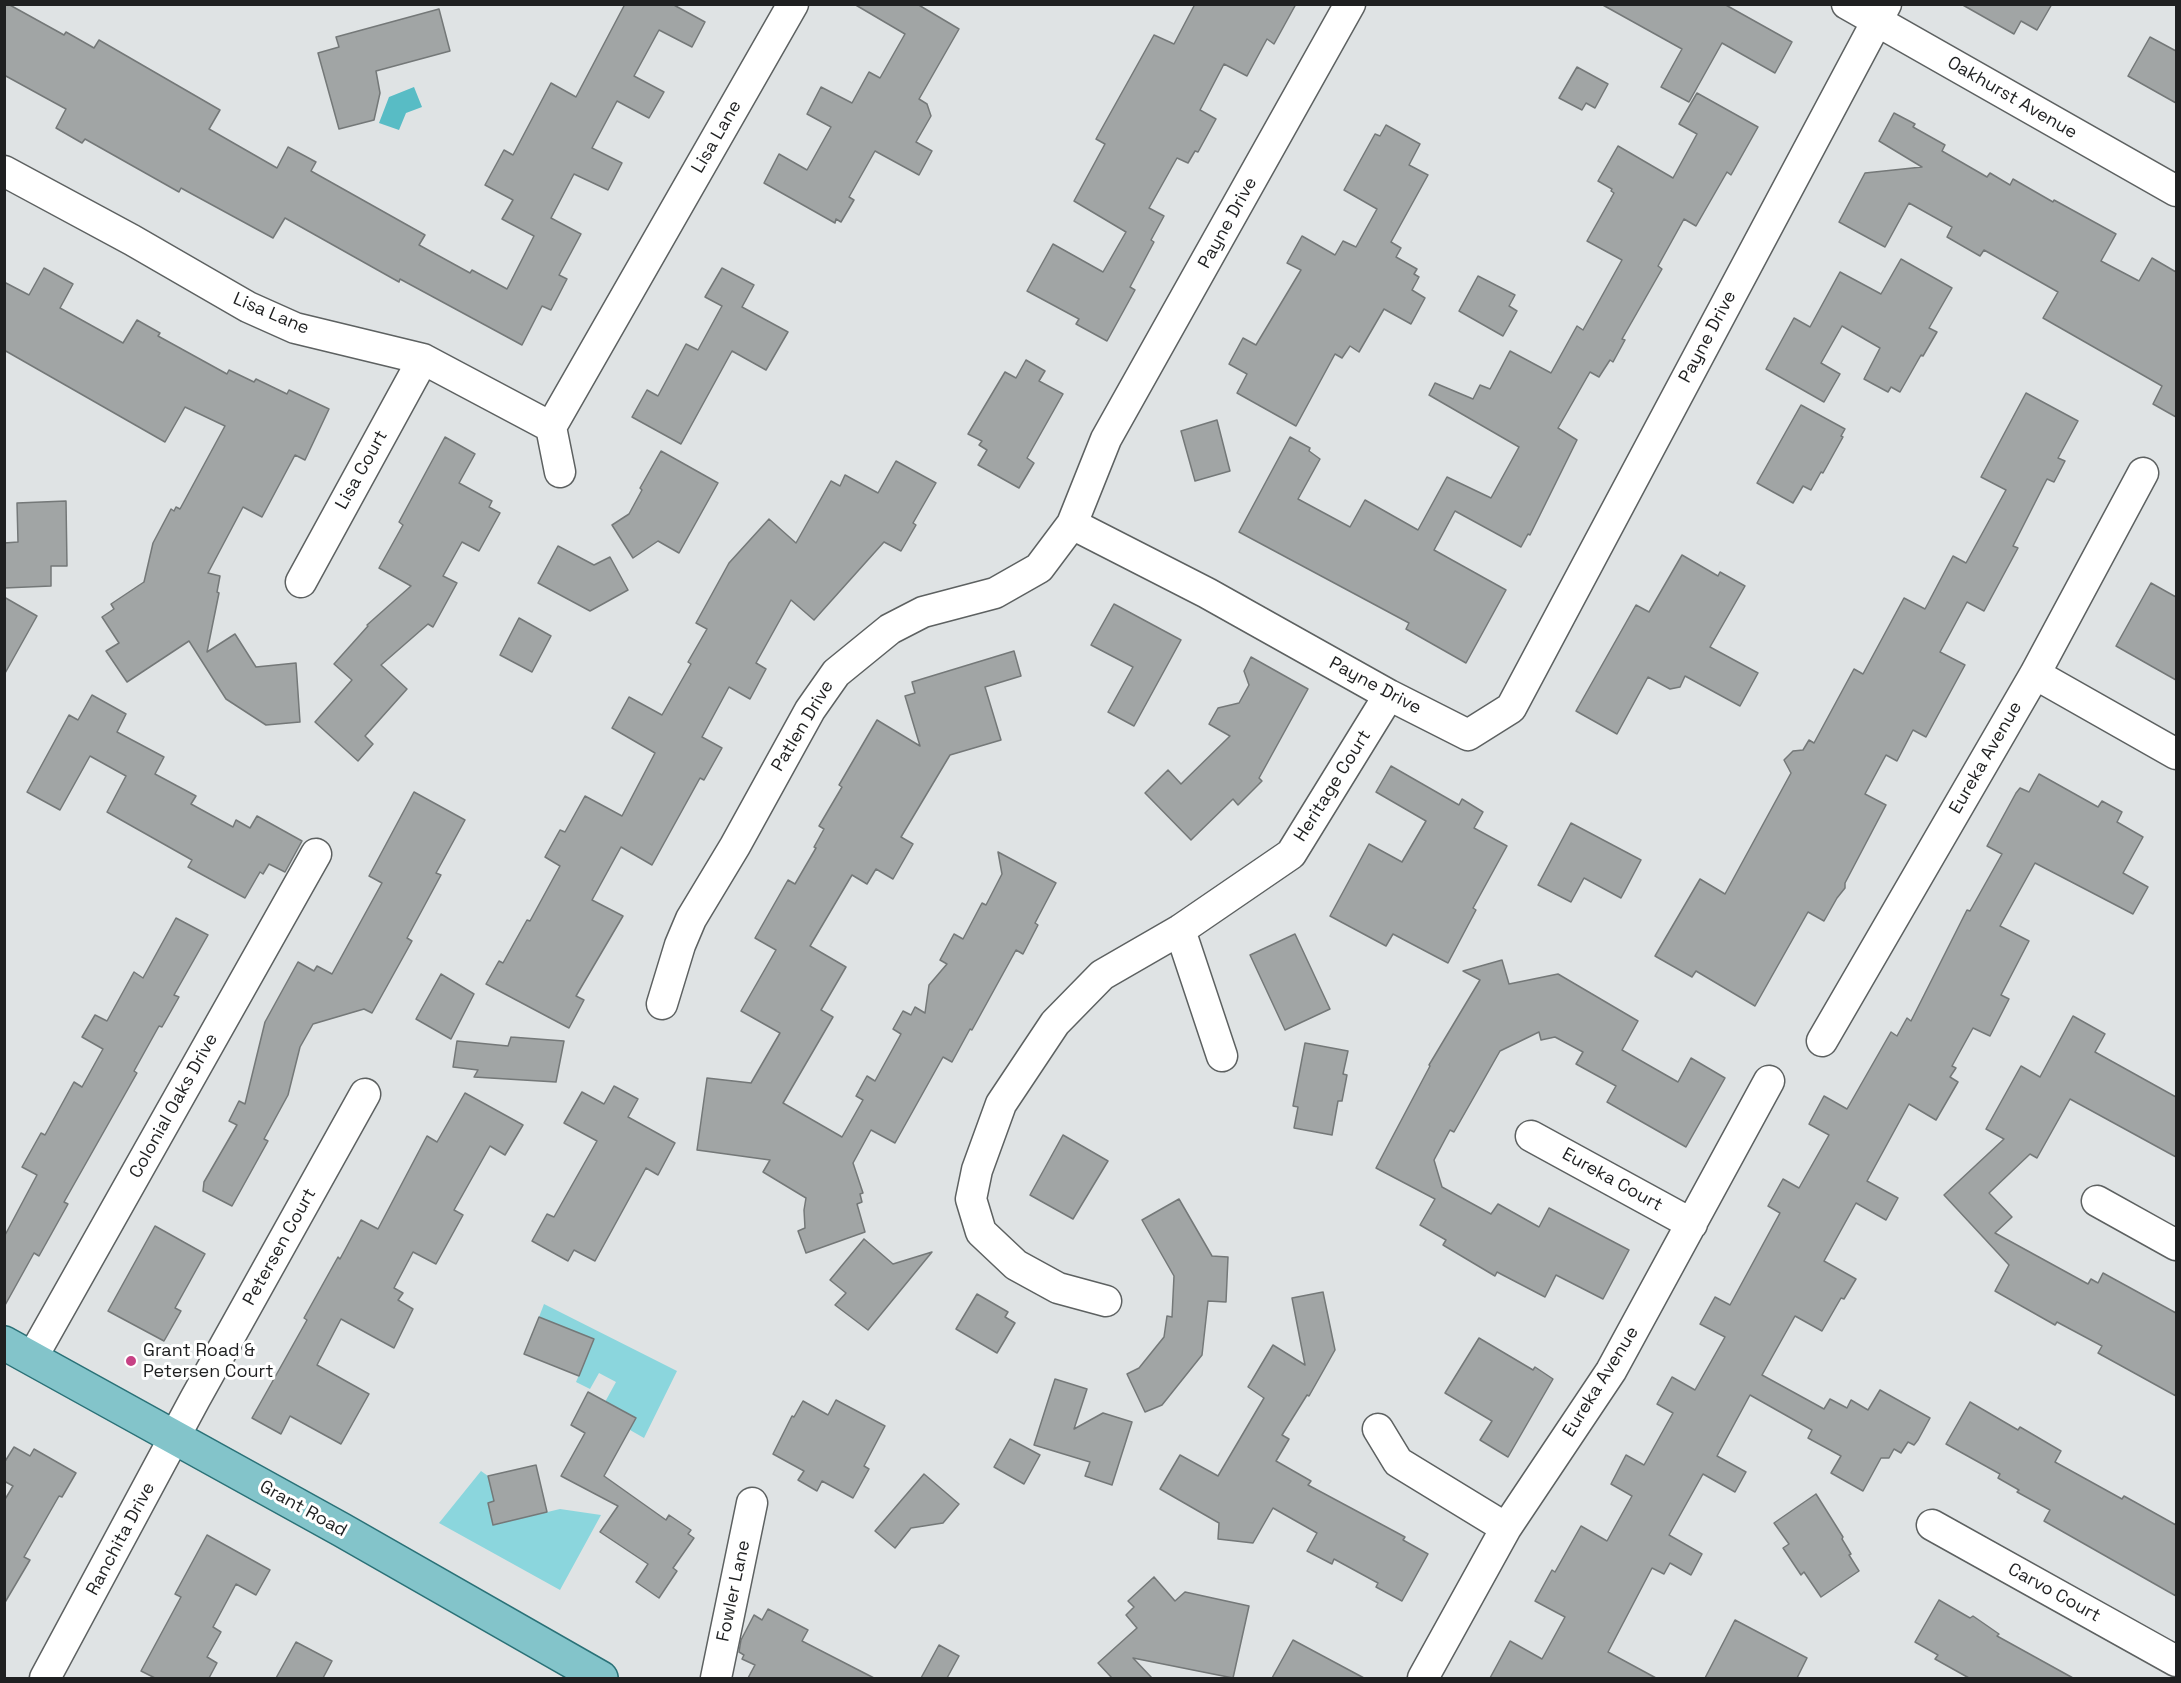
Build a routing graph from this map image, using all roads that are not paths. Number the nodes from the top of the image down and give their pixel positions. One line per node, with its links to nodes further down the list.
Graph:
1 (793, 4): 8 (street, Lisa Lane)
2 (1350, 4): 11 (street, Payne Drive)
3 (1847, 4): 4 (street, Oakhurst Avenue)
4 (1881, 13): 6 (street, Oakhurst Avenue); 14 (street, Payne Drive)
5 (4, 171): 7 (street, Lisa Lane)
6 (2176, 191)
7 (423, 359): 8 (street, Lisa Lane); 12 (street, Lisa Court)
8 (551, 427): 9 (street)
9 (560, 472)
10 (2143, 472): 13 (street, Eureka Avenue)
11 (1071, 524): 14 (street, Payne Drive); 18 (street, Patlen Drive)
12 (301, 582)
13 (2035, 674): 15 (street); 19 (street, Eureka Avenue)
14 (1389, 695): 17 (street, Heritage Court)
15 (2176, 754)
16 (316, 854): 28 (street, Colonial Oaks Drive)
17 (1180, 930): 20 (street); 27 (street, Heritage Court)
18 (662, 1004)
19 (1822, 1041)
20 (1222, 1056)
21 (1769, 1081): 25 (street, Eureka Avenue)
22 (365, 1094): 29 (street, Petersen Court)
23 (1531, 1136): 25 (street, Eureka Court)
24 (2097, 1201): 26 (street)
25 (1692, 1224): 34 (street, Eureka Avenue)
26 (2176, 1245)
27 (1106, 1301)
28 (18, 1350): 31 (main road, Grant Road)
29 (195, 1400): 31 (street, Ranchita Drive)
30 (1378, 1430): 34 (street)
31 (176, 1438): 36 (street, Ranchita Drive); 37 (main road, Grant Road)
32 (752, 1503): 38 (street, Fowler Lane)
33 (1932, 1525): 35 (street, Carvo Court)
34 (1506, 1528): 39 (street, Eureka Avenue)
35 (2176, 1661)
36 (45, 1678)
37 (601, 1678)
38 (716, 1678)
39 (1423, 1678)

